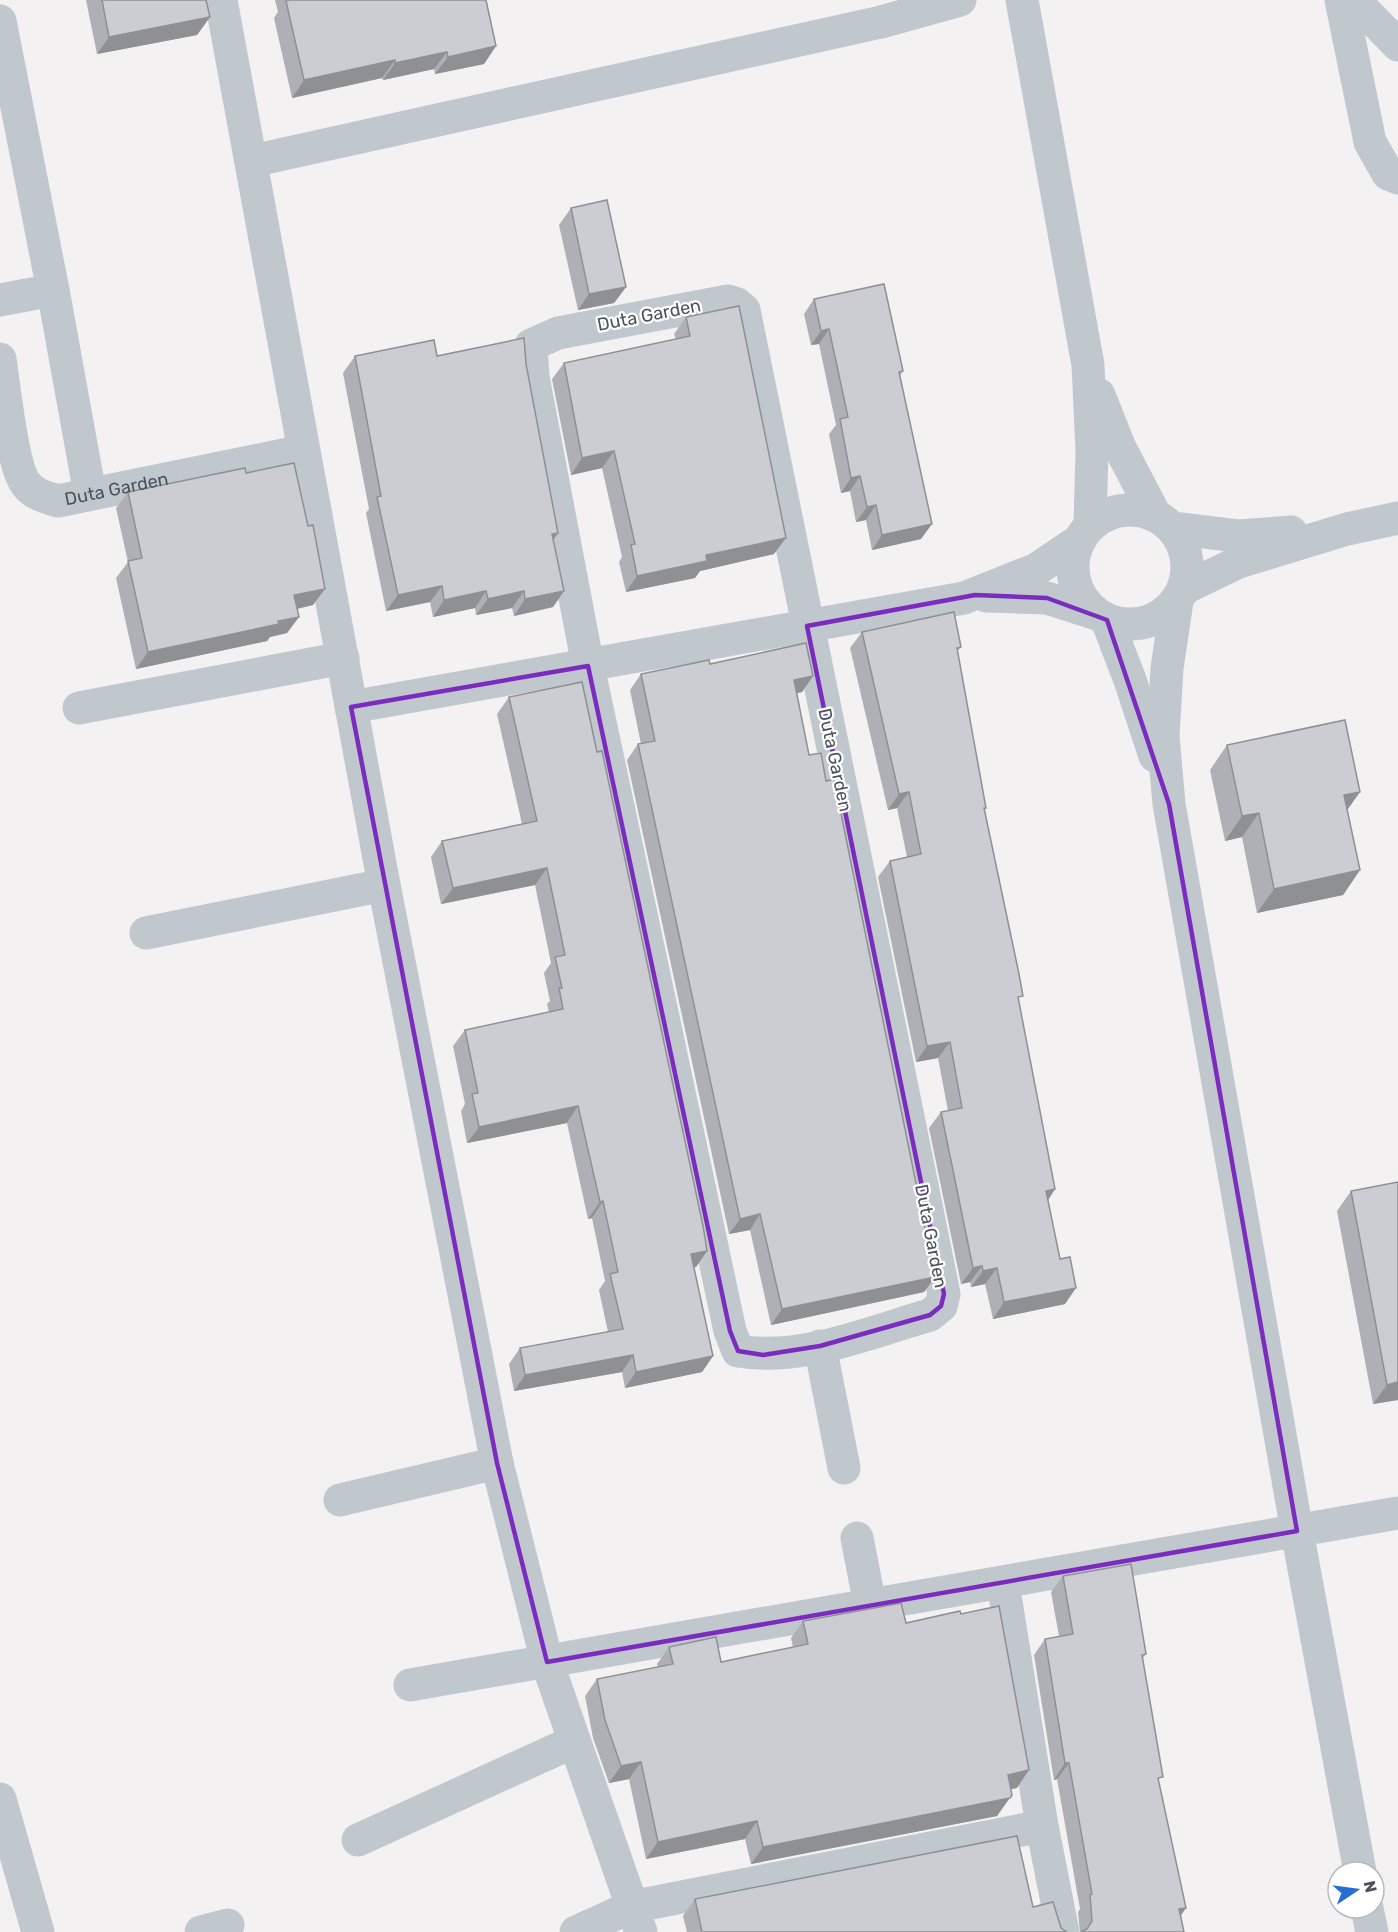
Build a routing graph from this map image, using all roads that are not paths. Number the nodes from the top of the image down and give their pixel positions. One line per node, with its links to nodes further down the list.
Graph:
1 (221, 0): 8 (street)
2 (960, 0): 8 (street)
3 (1022, 0): 13 (street)
4 (1341, 0): 9 (street)
5 (1354, 0): 7 (street)
6 (0, 21): 10 (street)
7 (1398, 45)
8 (252, 161): 14 (street)
9 (1398, 178)
10 (53, 290): 11 (street); 15 (street)
11 (0, 300)
12 (0, 359): 15 (street, Duta Garden)
13 (1088, 365): 17 (street); 19 (street)
14 (303, 451): 15 (street, Duta Garden); 24 (street)
15 (90, 494)
16 (1398, 518): 18 (street)
17 (1164, 522): 18 (street); 19 (street); 21 (street)
18 (1347, 529): 21 (street)
19 (1085, 533): 20 (street); 22 (street)
20 (975, 595): 22 (street); 23 (street)
21 (1180, 595): 22 (street); 28 (street)
22 (1100, 616): 28 (street)
23 (807, 626): 25 (street); 25 (street, Duta Garden); 31 (street, Duta Garden)
24 (343, 658): 26 (street); 27 (street)
25 (588, 666): 26 (street); 31 (street, Duta Garden)
26 (351, 707): 29 (street)
27 (79, 708)
28 (1169, 804): 36 (street)
29 (384, 885): 30 (street); 32 (street)
30 (146, 933)
31 (820, 1346): 33 (street)
32 (497, 1462): 34 (street); 40 (street)
33 (844, 1468)
34 (340, 1500)
35 (1398, 1513): 36 (street)
36 (1297, 1531): 38 (street); 46 (street)
37 (857, 1538): 39 (street)
38 (1002, 1583): 39 (street); 44 (street)
39 (870, 1605): 40 (street)
40 (547, 1662): 41 (street); 42 (street)
41 (410, 1685)
42 (573, 1742): 45 (street); 47 (street)
43 (0, 1800): 48 (street)
44 (1042, 1826): 47 (street); 50 (street)
45 (358, 1840)
46 (1358, 1860)
47 (636, 1919): 49 (street)
48 (38, 1932)
49 (576, 1932)
50 (1063, 1932)

